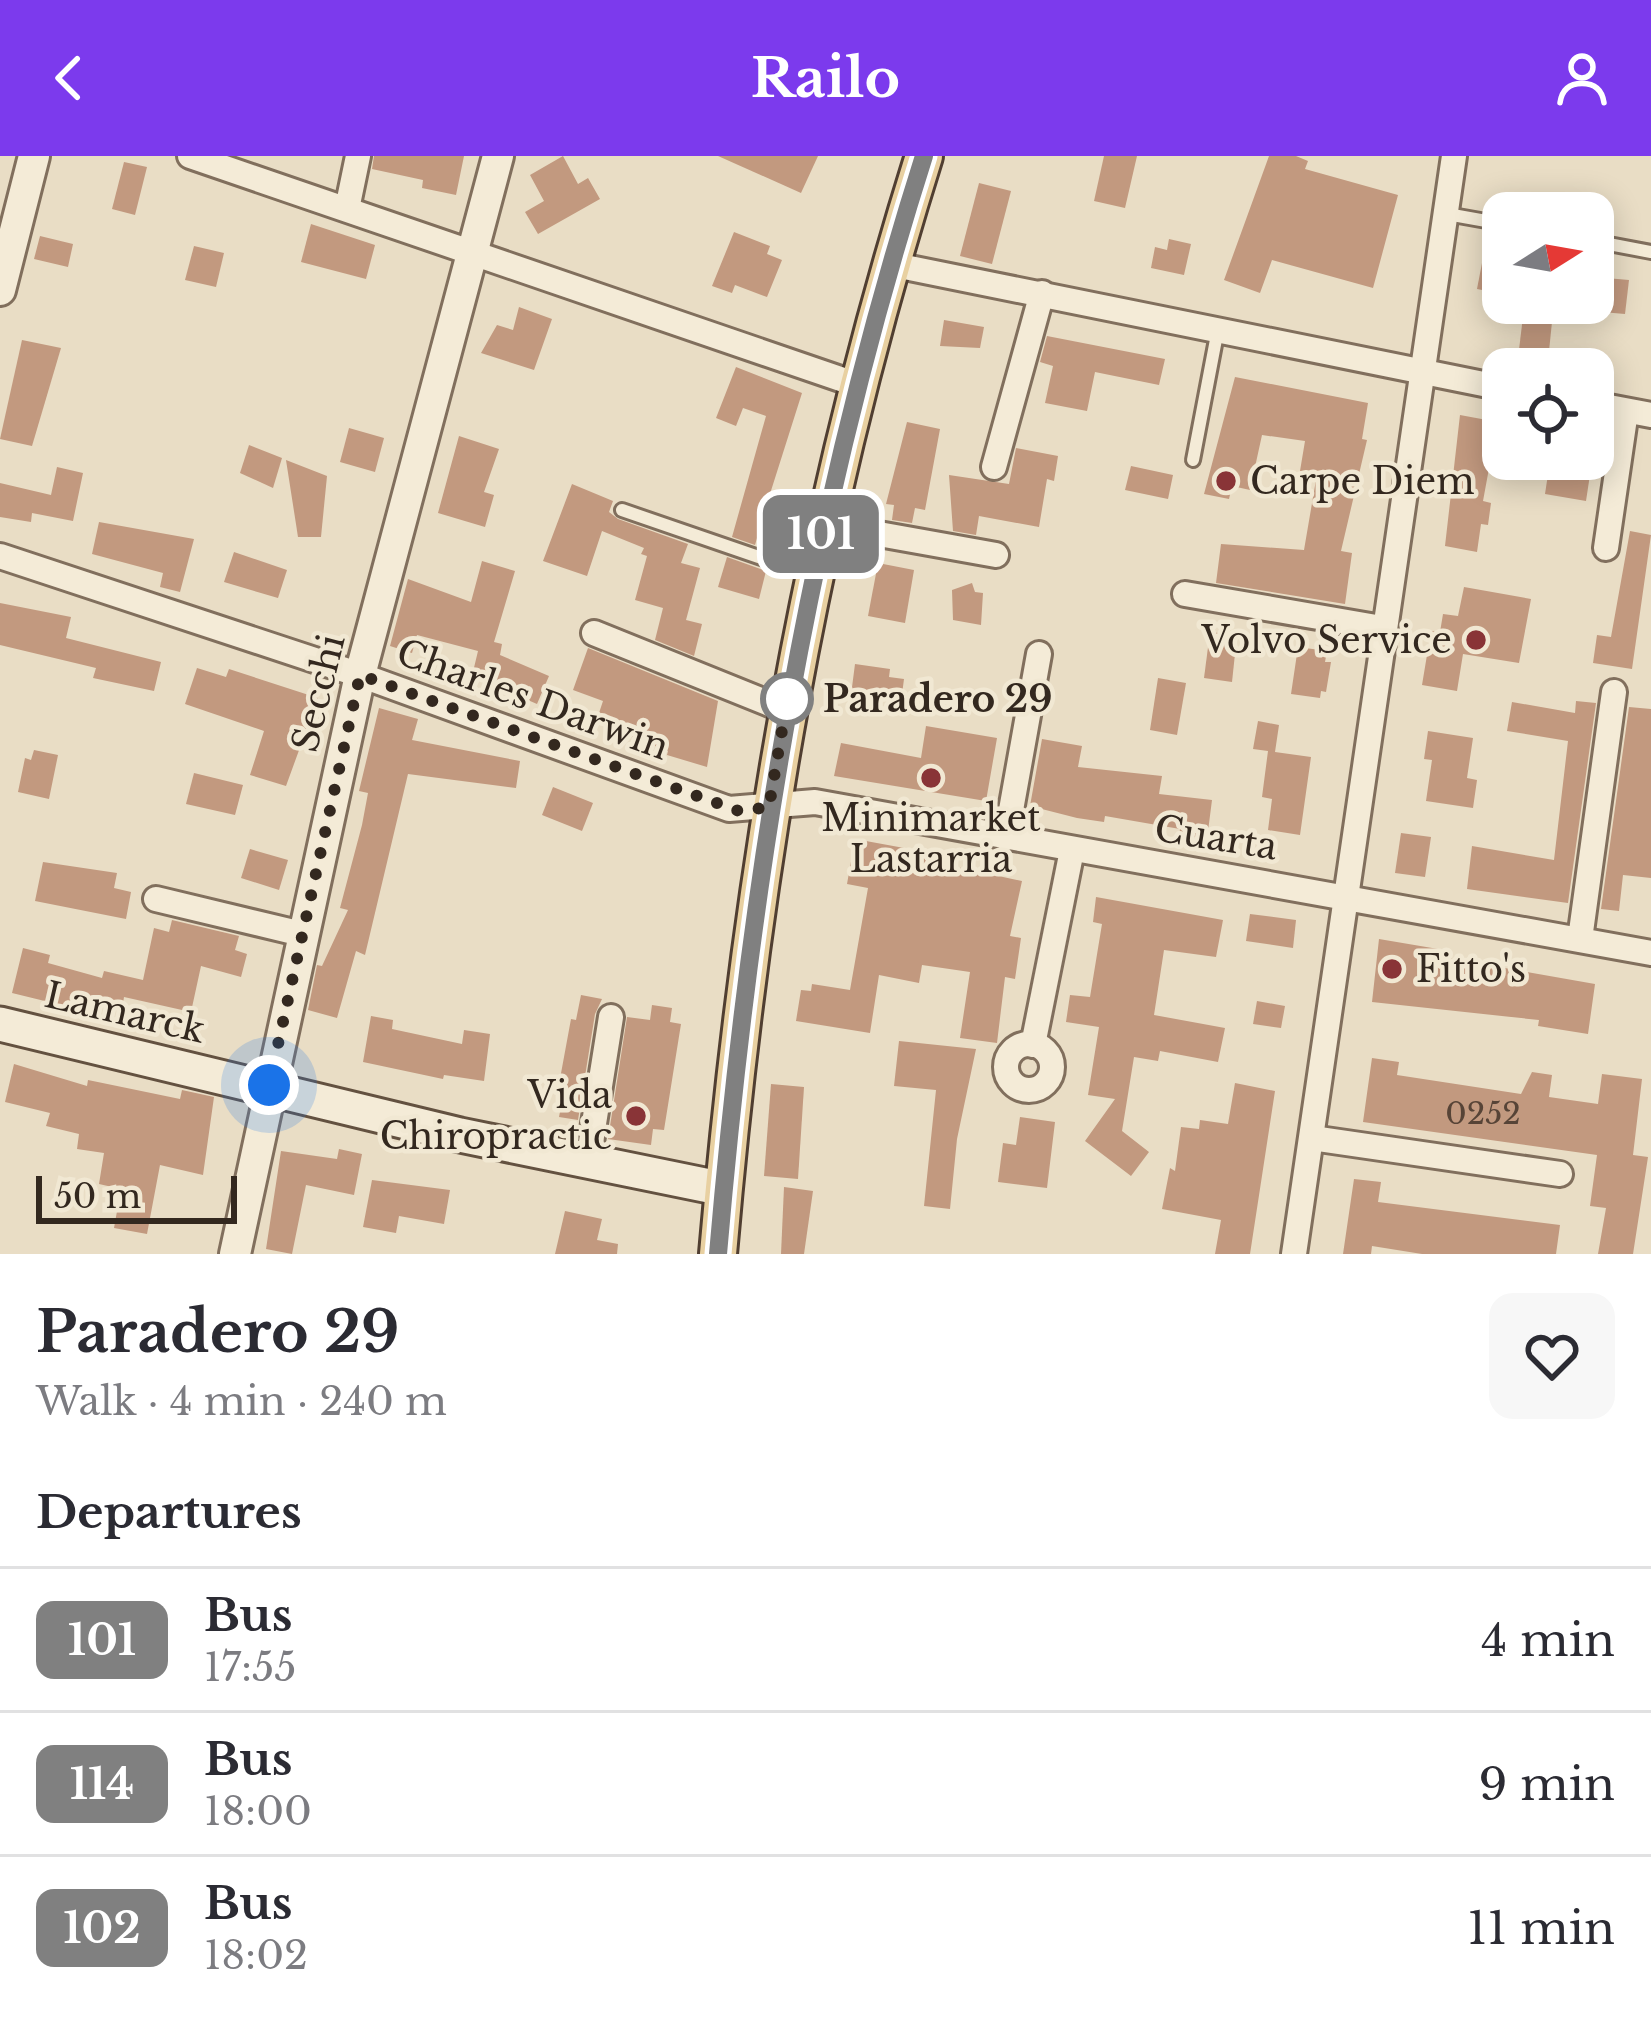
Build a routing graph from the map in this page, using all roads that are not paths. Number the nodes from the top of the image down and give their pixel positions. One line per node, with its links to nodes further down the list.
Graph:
1 (34, 156): 14 (street)
2 (190, 156): 7 (street)
3 (358, 156): 7 (street)
4 (498, 156): 12 (street, Secchi)
5 (924, 156): 13 (main road)
6 (1454, 156): 8 (street)
7 (347, 209): 12 (street)
8 (1447, 214): 9 (lane); 17 (street)
9 (1482, 220)
10 (1614, 245): 11 (lane)
11 (1651, 252)
12 (476, 254): 19 (street); 33 (street, Secchi)
13 (890, 264): 15 (street); 19 (main road)
14 (0, 290)
15 (1042, 293): 16 (street); 22 (street)
16 (1218, 329): 17 (street); 21 (lane)
17 (1422, 372): 18 (street); 30 (street)
18 (1482, 384)
19 (858, 385): 24 (main road)
20 (1638, 413): 25 (street)
21 (1193, 460)
22 (994, 467)
23 (622, 510): 28 (lane)
24 (823, 524): 26 (street); 28 (main road)
25 (1606, 548)
26 (996, 555)
27 (0, 556): 33 (street, Charles Darwin)
28 (812, 575): 35 (main road)
29 (1185, 594): 30 (street)
30 (1382, 628): 39 (street)
31 (594, 633): 35 (street)
32 (1039, 654): 37 (street)
33 (360, 675): 36 (street, Charles Darwin); 41 (street, Secchi)
34 (1614, 692): 42 (street)
35 (785, 710): 36 (main road)
36 (769, 807): 37 (street, Cuarta); 51 (main road)
37 (1006, 838): 38 (street, Cuarta)
38 (1072, 850): 39 (street, Cuarta); 46 (street)
39 (1347, 895): 42 (street, Cuarta); 48 (street)
40 (156, 899): 41 (street)
41 (302, 934): 47 (street, Secchi)
42 (1580, 939): 43 (street, Cuarta)
43 (1651, 953)
44 (611, 1017): 49 (street)
45 (0, 1024): 47 (main road, Lamarck)
46 (1033, 1045)
47 (269, 1085): 49 (main road, Lamarck); 52 (street, Secchi)
48 (1312, 1138): 50 (street); 54 (street)
49 (588, 1161): 51 (main road, Lamarck)
50 (1560, 1174)
51 (724, 1189): 53 (main road)
52 (235, 1254)
53 (718, 1254)
54 (1294, 1254)

